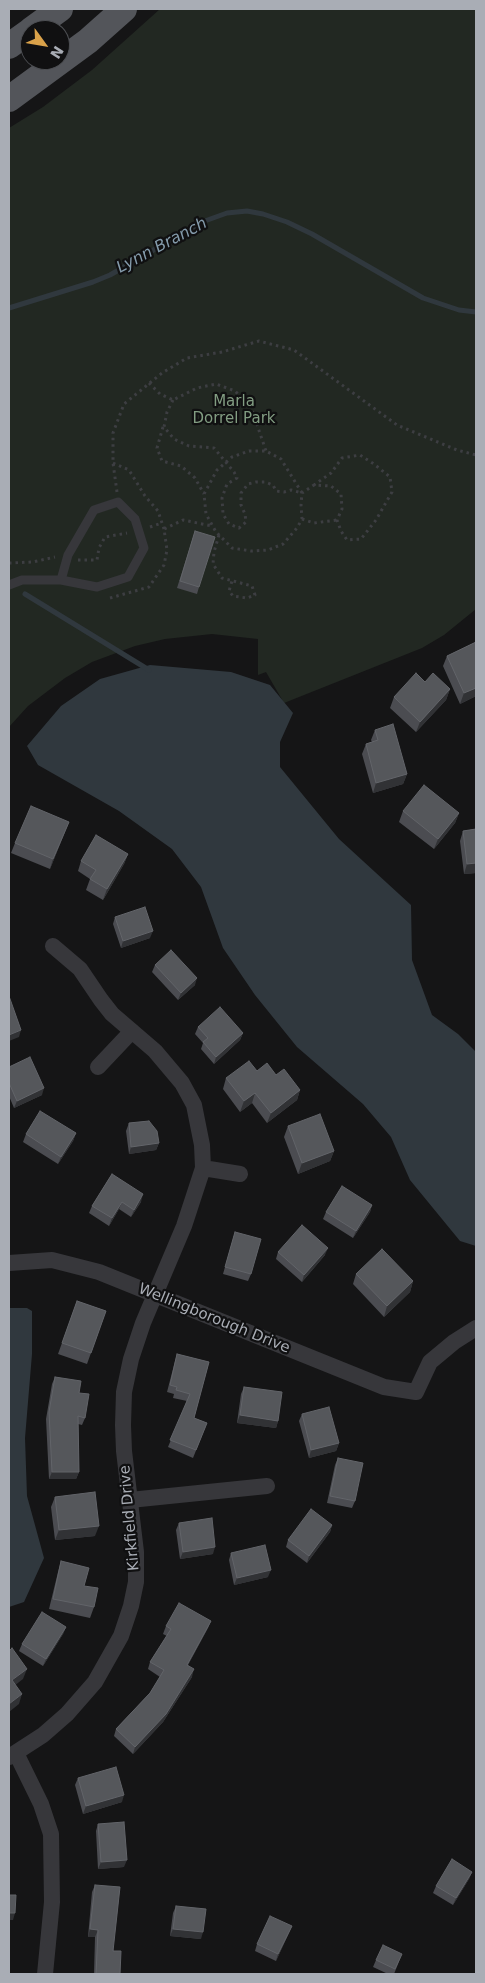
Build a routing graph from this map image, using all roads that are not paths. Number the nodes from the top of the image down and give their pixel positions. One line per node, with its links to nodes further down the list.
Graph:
1 (60, 9): 3 (main road)
2 (124, 9): 6 (main road)
3 (44, 20)
4 (20, 38): 5 (main road)
5 (9, 46)
6 (9, 99)
7 (61, 580): 7 (lane); 8 (lane)
8 (9, 585)
9 (53, 946): 10 (street)
10 (132, 1031): 11 (street); 12 (street)
11 (98, 1067)
12 (203, 1168): 13 (street); 15 (street, Kirkfield Drive)
13 (240, 1174)
14 (9, 1263): 15 (street, Wellingborough Drive)
15 (154, 1295): 16 (street, Wellingborough Drive); 18 (street, Kirkfield Drive)
16 (476, 1328)
17 (267, 1486): 18 (street)
18 (130, 1500): 19 (street, Kirkfield Drive)
19 (12, 1755): 20 (street)
20 (45, 1974)

